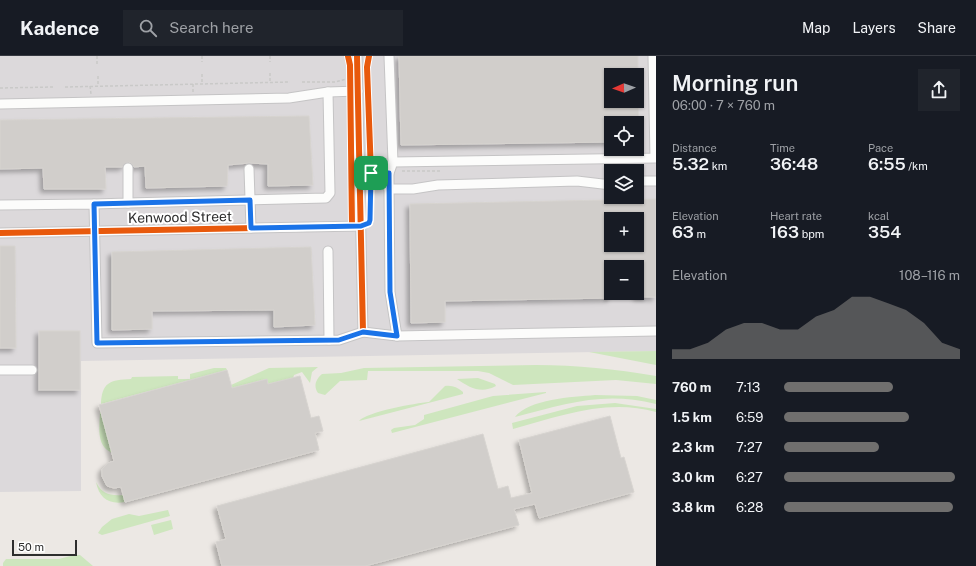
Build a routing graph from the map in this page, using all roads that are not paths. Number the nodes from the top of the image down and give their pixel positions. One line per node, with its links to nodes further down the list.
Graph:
1 (357, 56): 4 (street)
2 (389, 56): 8 (street)
3 (653, 56): 7 (street)
4 (354, 91): 5 (street); 11 (street)
5 (328, 92): 6 (street); 17 (street)
6 (0, 104)
7 (655, 158): 8 (street)
8 (393, 162): 12 (street)
9 (128, 168): 18 (street)
10 (250, 169): 17 (street)
11 (360, 173): 12 (street); 21 (street)
12 (389, 173): 16 (street)
13 (656, 181): 14 (street)
14 (644, 182)
15 (604, 184): 16 (street)
16 (389, 189): 28 (street)
17 (250, 200): 18 (street); 22 (street)
18 (128, 203): 19 (street)
19 (94, 204): 20 (street); 23 (street)
20 (0, 205)
21 (361, 226): 22 (street, Kenwood Street); 27 (street)
22 (251, 228): 23 (street, Kenwood Street)
23 (94, 231): 24 (street, Kenwood Street); 29 (street)
24 (0, 233)
25 (328, 251): 29 (street)
26 (656, 331): 28 (street)
27 (363, 332): 28 (street); 29 (street)
28 (397, 336)
29 (329, 340)
30 (0, 370): 31 (street)
31 (32, 370)

